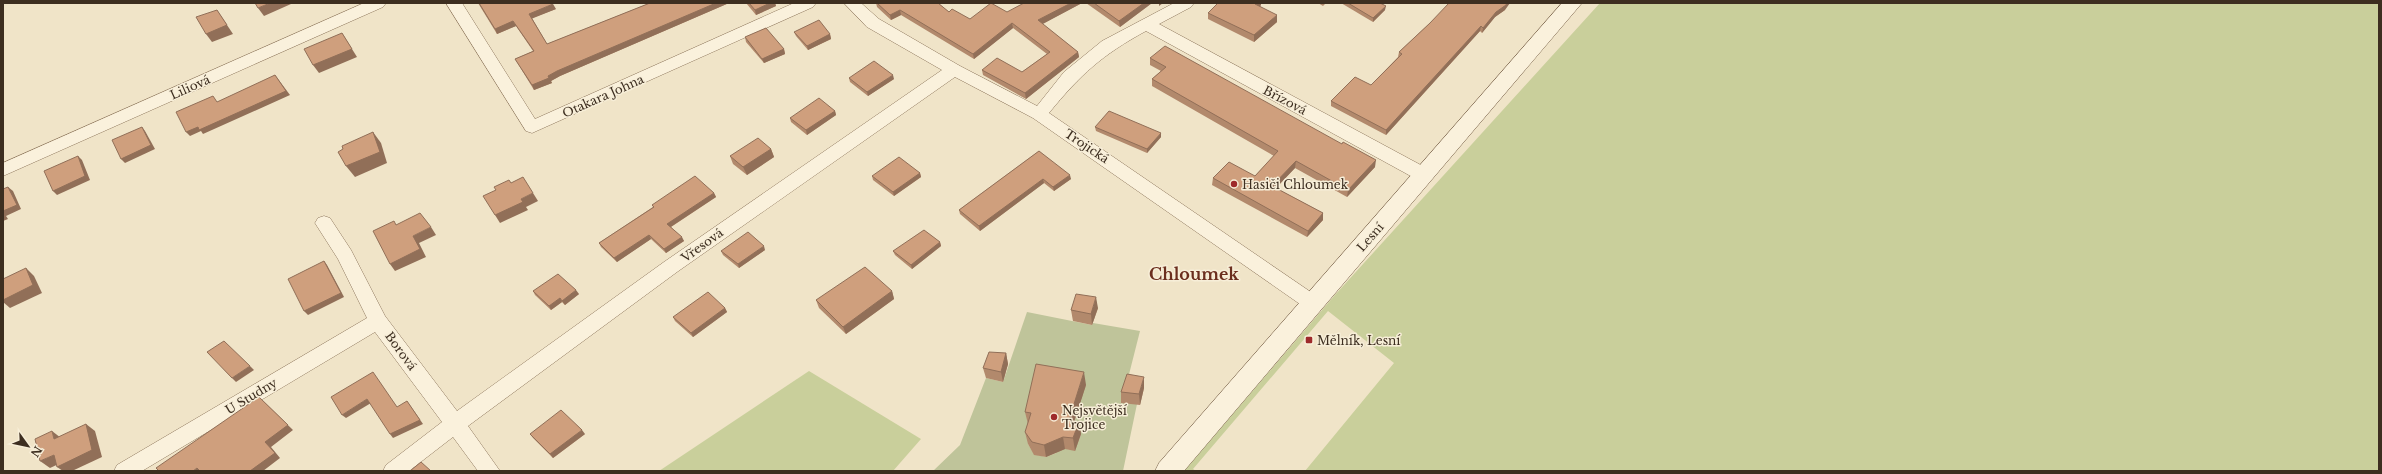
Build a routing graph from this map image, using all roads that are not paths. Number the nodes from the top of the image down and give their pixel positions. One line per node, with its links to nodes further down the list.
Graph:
1 (378, 3): 10 (street, Liliová)
2 (454, 3): 3 (street, Otakara Johna)
3 (808, 3)
4 (852, 3): 8 (street, Trojická)
5 (1186, 3): 7 (street)
6 (1573, 3): 11 (street, Lesní)
7 (1146, 24): 9 (street); 11 (street, Břízová)
8 (954, 70): 9 (street, Trojická); 15 (street, Vřesová)
9 (1039, 114): 13 (street, Trojická)
10 (3, 170)
11 (1424, 175): 13 (street, Lesní)
12 (324, 223): 14 (street, Borová)
13 (1314, 304): 19 (street, Lesní)
14 (378, 320): 15 (street, Borová); 16 (street, U Studny)
15 (453, 425): 17 (street, Vřesová); 18 (street, Borová)
16 (124, 471)
17 (393, 471)
18 (490, 471)
19 (1168, 471)

